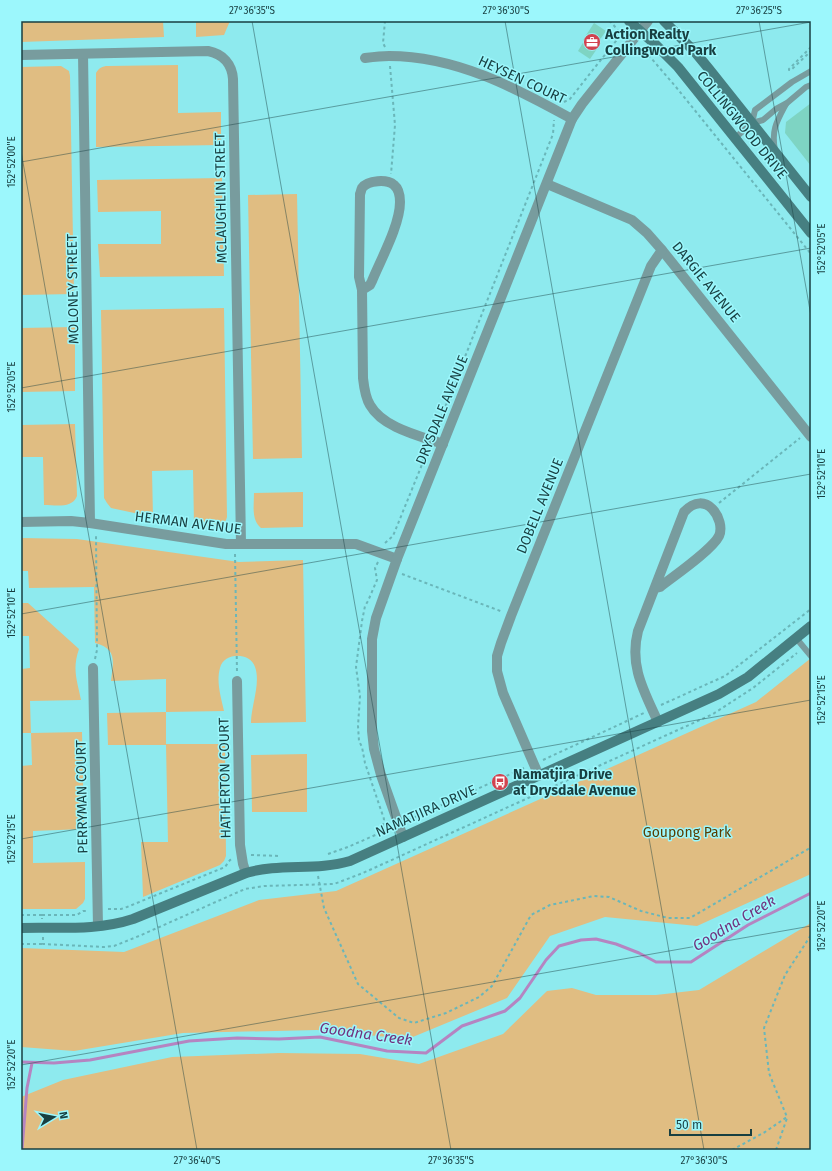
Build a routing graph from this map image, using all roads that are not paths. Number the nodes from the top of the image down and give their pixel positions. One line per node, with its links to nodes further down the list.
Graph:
1 (630, 21): 4 (street, COLLINGWOOD DRIVE)
2 (648, 21): 4 (street, DRYSDALE AVENUE)
3 (664, 21): 12 (street, COLLINGWOOD DRIVE)
4 (641, 30): 11 (street, DRYSDALE AVENUE); 13 (street, COLLINGWOOD DRIVE)
5 (83, 54): 6 (street, MCLAUGHLIN STREET); 23 (street, MOLONEY STREET); 24 (street, MCLAUGHLIN STREET)
6 (21, 55)
7 (365, 58): 11 (street, HEYSEN COURT)
8 (811, 71): 12 (lane)
9 (811, 85): 10 (lane)
10 (787, 103): 12 (lane); 14 (lane)
11 (572, 119): 15 (street, DRYSDALE AVENUE)
12 (752, 122): 13 (lane); 14 (street, COLLINGWOOD DRIVE)
13 (735, 138): 17 (street, COLLINGWOOD DRIVE)
14 (778, 156): 16 (street, COLLINGWOOD DRIVE)
15 (547, 184): 18 (street, DARGIE AVENUE); 21 (street, DRYSDALE AVENUE)
16 (811, 197)
17 (811, 233)
18 (662, 250): 20 (street, DARGIE AVENUE); 33 (street, DOBELL AVENUE)
19 (362, 290): 19 (street); 21 (street)
20 (809, 435)
21 (443, 444): 25 (street, DRYSDALE AVENUE)
22 (21, 522): 23 (street, HERMAN AVENUE)
23 (90, 523): 24 (street, HERMAN AVENUE)
24 (241, 544): 25 (street, HERMAN AVENUE)
25 (397, 559): 34 (street, DRYSDALE AVENUE)
26 (656, 588): 26 (street); 32 (street)
27 (811, 626): 28 (street, NAMATJIRA DRIVE)
28 (796, 638): 29 (lane); 32 (street, NAMATJIRA DRIVE)
29 (811, 656)
30 (93, 668): 36 (street, PERRYMAN COURT)
31 (237, 681): 35 (street, HATHERTON COURT)
32 (658, 722): 33 (street, NAMATJIRA DRIVE)
33 (540, 776): 34 (street, NAMATJIRA DRIVE)
34 (403, 838): 35 (street, NAMATJIRA DRIVE)
35 (246, 873): 36 (street, NAMATJIRA DRIVE)
36 (98, 926): 37 (street, NAMATJIRA DRIVE)
37 (21, 928)

